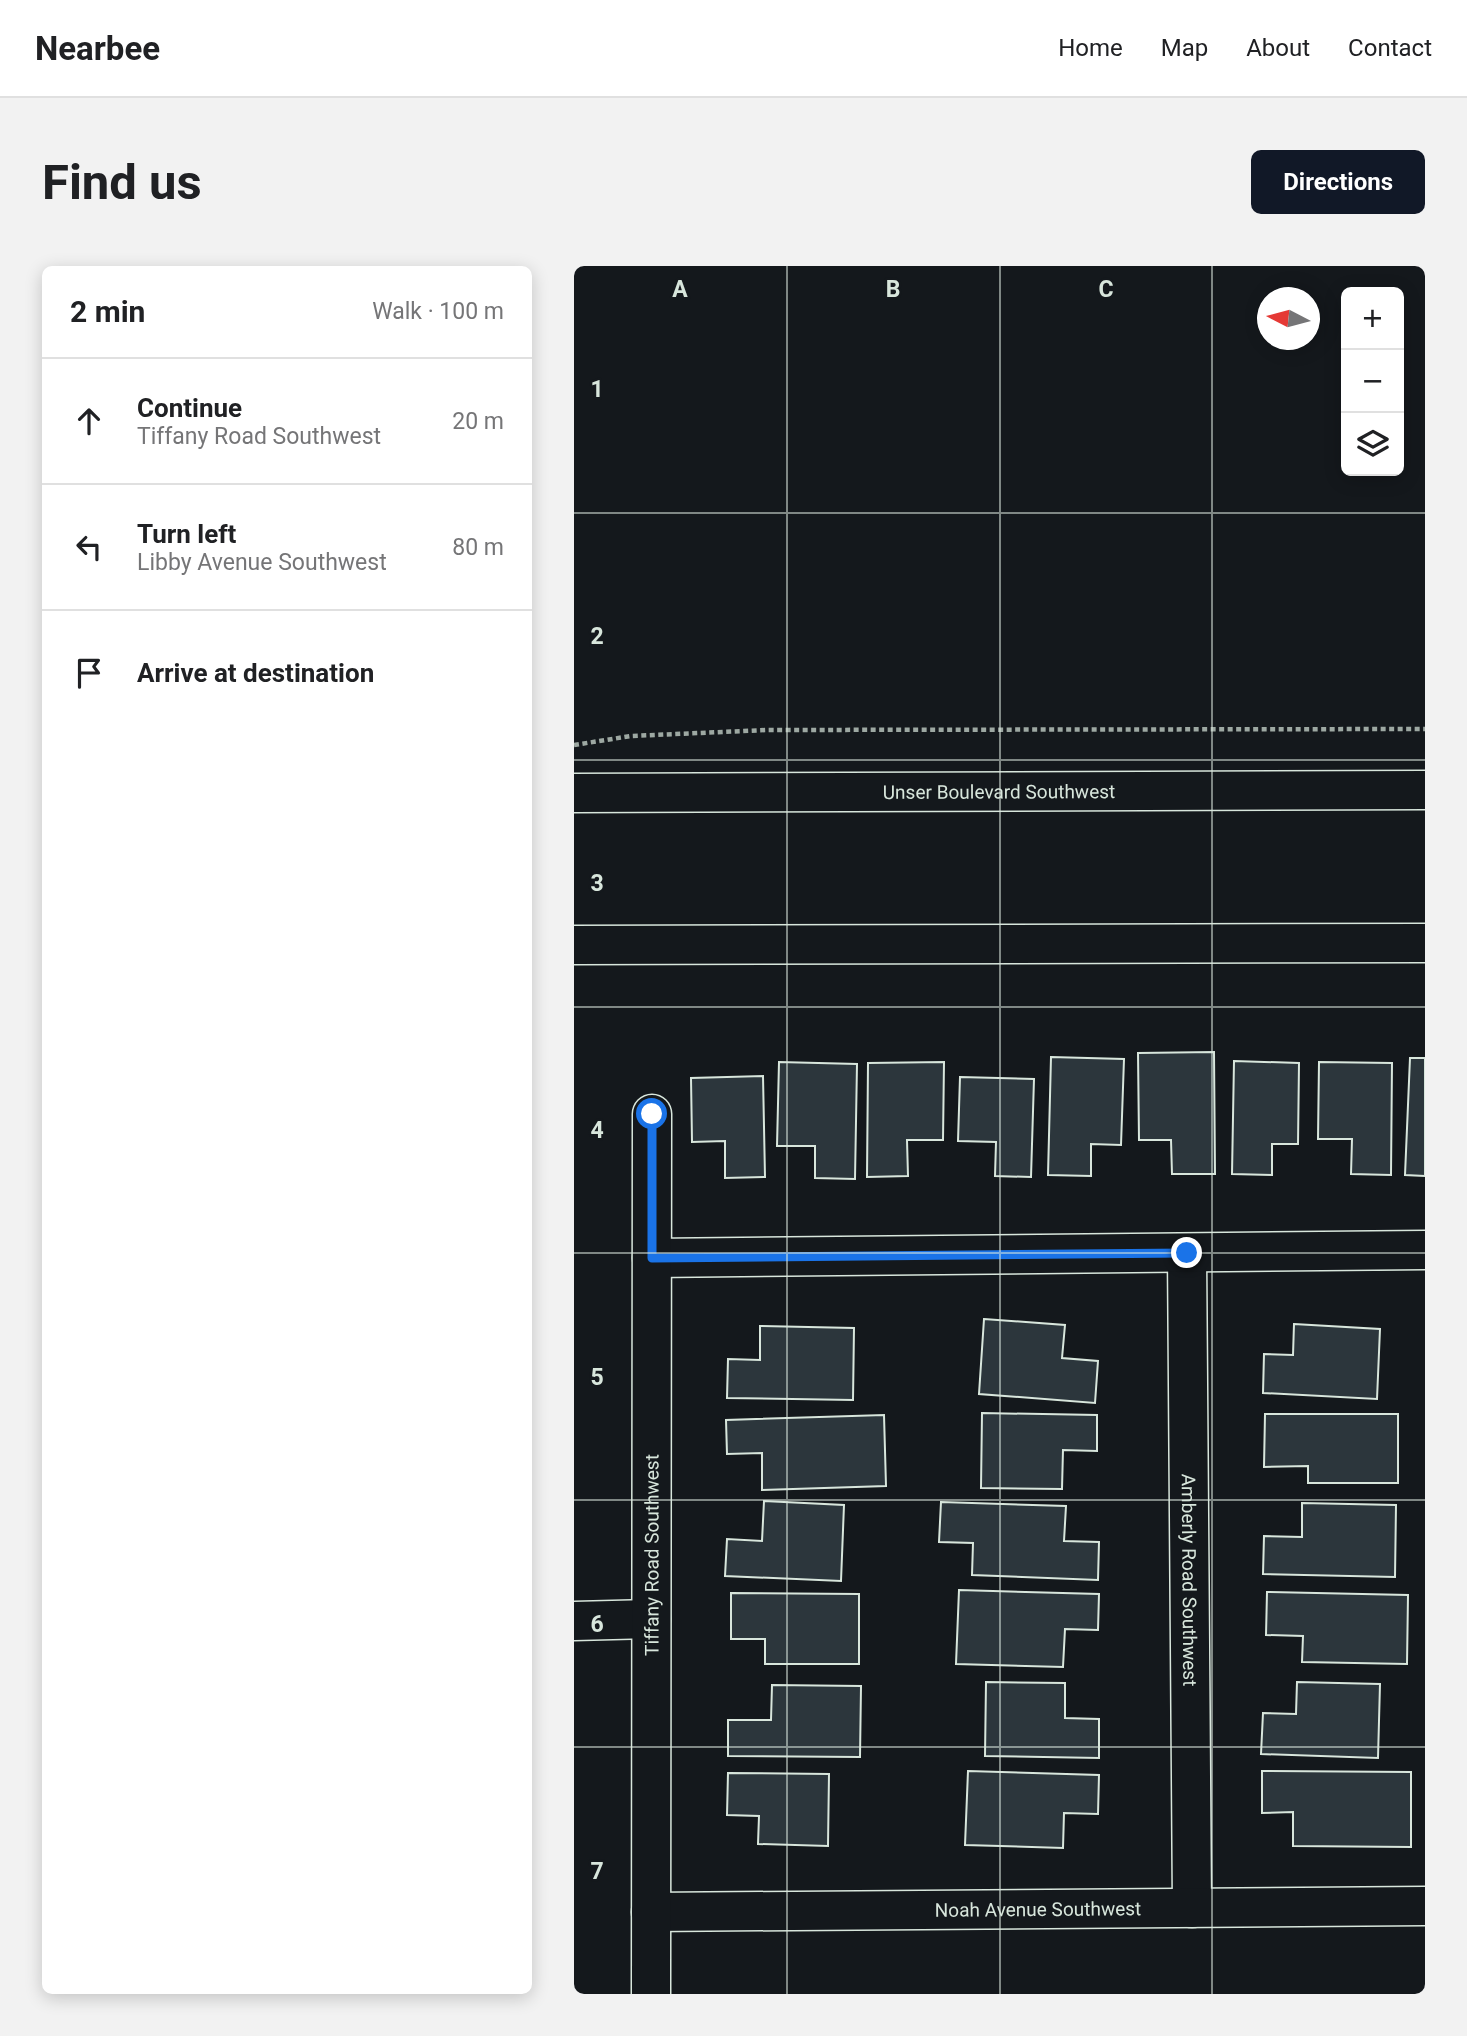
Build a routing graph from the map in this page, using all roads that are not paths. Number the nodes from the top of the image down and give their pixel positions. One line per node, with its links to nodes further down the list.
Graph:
1 (1425, 790): 2 (street, Unser Boulevard Southwest)
2 (581, 791)
3 (1425, 943): 4 (street)
4 (578, 947)
5 (652, 1114): 8 (street, Tiffany Road Southwest)
6 (1425, 1250): 7 (street)
7 (1187, 1253): 8 (street); 12 (street, Amberly Road Southwest)
8 (652, 1258): 9 (street, Tiffany Road Southwest)
9 (651, 1619): 10 (street); 13 (street, Tiffany Road Southwest)
10 (574, 1621)
11 (1425, 1906): 12 (street, Noah Avenue Southwest)
12 (1192, 1908): 13 (street, Noah Avenue Southwest)
13 (651, 1912): 14 (street, Tiffany Road Southwest)
14 (651, 1994)

